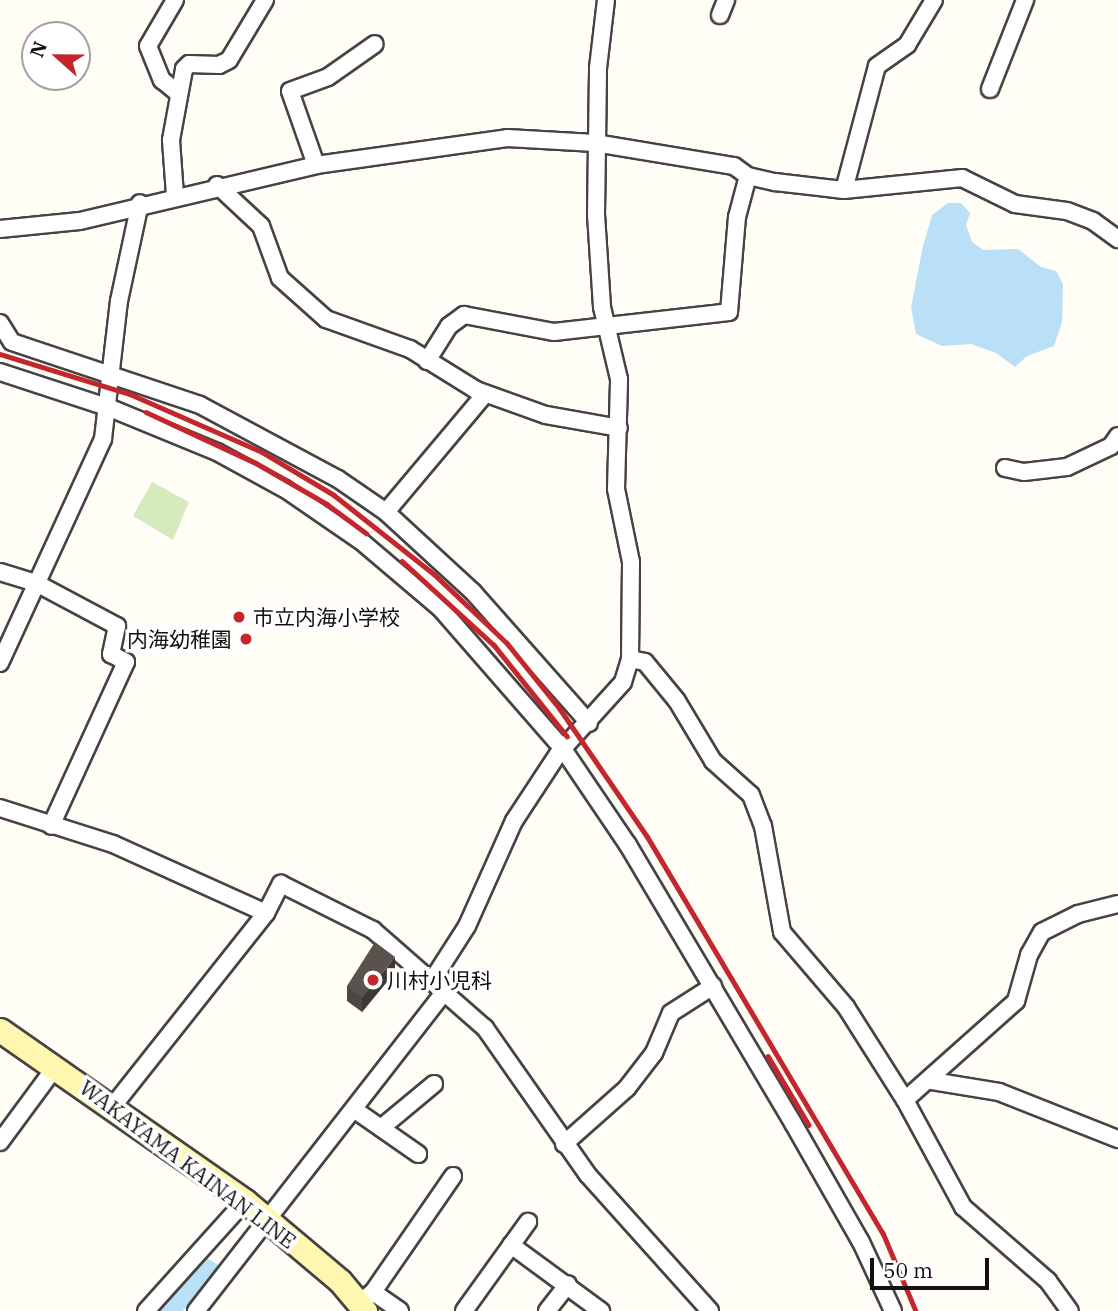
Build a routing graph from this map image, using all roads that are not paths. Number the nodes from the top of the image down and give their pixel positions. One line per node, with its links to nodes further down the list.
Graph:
1 (175, 0): 8 (street)
2 (265, 0): 8 (street)
3 (606, 0): 9 (street)
4 (934, 0): 13 (street)
5 (1025, 0): 7 (street)
6 (375, 44): 10 (street)
7 (990, 89)
8 (178, 93): 14 (street)
9 (595, 143): 10 (street); 11 (street); 19 (street)
10 (316, 165): 12 (street)
11 (748, 176): 13 (street); 19 (street)
12 (216, 185): 14 (street); 21 (street)
13 (844, 190): 17 (street)
14 (175, 195): 15 (street)
15 (140, 203): 16 (street); 23 (street)
16 (0, 229)
17 (1118, 239)
18 (0, 323): 20 (street)
19 (607, 324): 21 (street); 26 (street)
20 (6, 340): 23 (street)
21 (427, 361): 24 (street)
22 (0, 372): 25 (street)
23 (113, 373): 25 (street); 29 (street)
24 (485, 394): 26 (street); 29 (street)
25 (110, 408): 31 (street); 35 (street)
26 (619, 428): 32 (street)
27 (1118, 436): 28 (street)
28 (1005, 468)
29 (386, 512): 34 (street)
30 (0, 572): 31 (street)
31 (36, 583): 33 (street); 37 (street)
32 (630, 659): 34 (street); 47 (street)
33 (0, 663)
34 (589, 723): 35 (street)
35 (563, 749): 40 (street); 41 (street)
36 (0, 808): 37 (street)
37 (51, 826): 39 (street)
38 (1118, 904): 45 (street)
39 (266, 913): 40 (street); 48 (street)
40 (433, 979): 42 (street)
41 (713, 986): 53 (street); 69 (street)
42 (446, 990): 49 (street); 53 (street)
43 (0, 1030): 44 (main road, WAKAYAMA KAINAN LINE)
44 (56, 1066): 48 (main road, WAKAYAMA KAINAN LINE); 52 (street)
45 (932, 1081): 47 (street); 51 (street)
46 (434, 1084): 50 (street)
47 (905, 1100): 70 (street)
48 (113, 1107): 56 (main road, WAKAYAMA KAINAN LINE)
49 (355, 1110): 50 (street); 57 (street)
50 (381, 1128): 54 (street)
51 (1118, 1139)
52 (0, 1142)
53 (564, 1144): 68 (street)
54 (418, 1154)
55 (453, 1176): 61 (street)
56 (245, 1201): 57 (main road, WAKAYAMA KAINAN LINE); 62 (street)
57 (270, 1221): 61 (main road, WAKAYAMA KAINAN LINE); 63 (street)
58 (528, 1222): 59 (street)
59 (511, 1245): 60 (street); 65 (street)
60 (568, 1284): 66 (street); 67 (street)
61 (366, 1302): 64 (street)
62 (146, 1311)
63 (196, 1311)
64 (400, 1311)
65 (464, 1311)
66 (547, 1311)
67 (601, 1311)
68 (710, 1311)
69 (893, 1311)
70 (1070, 1311)

